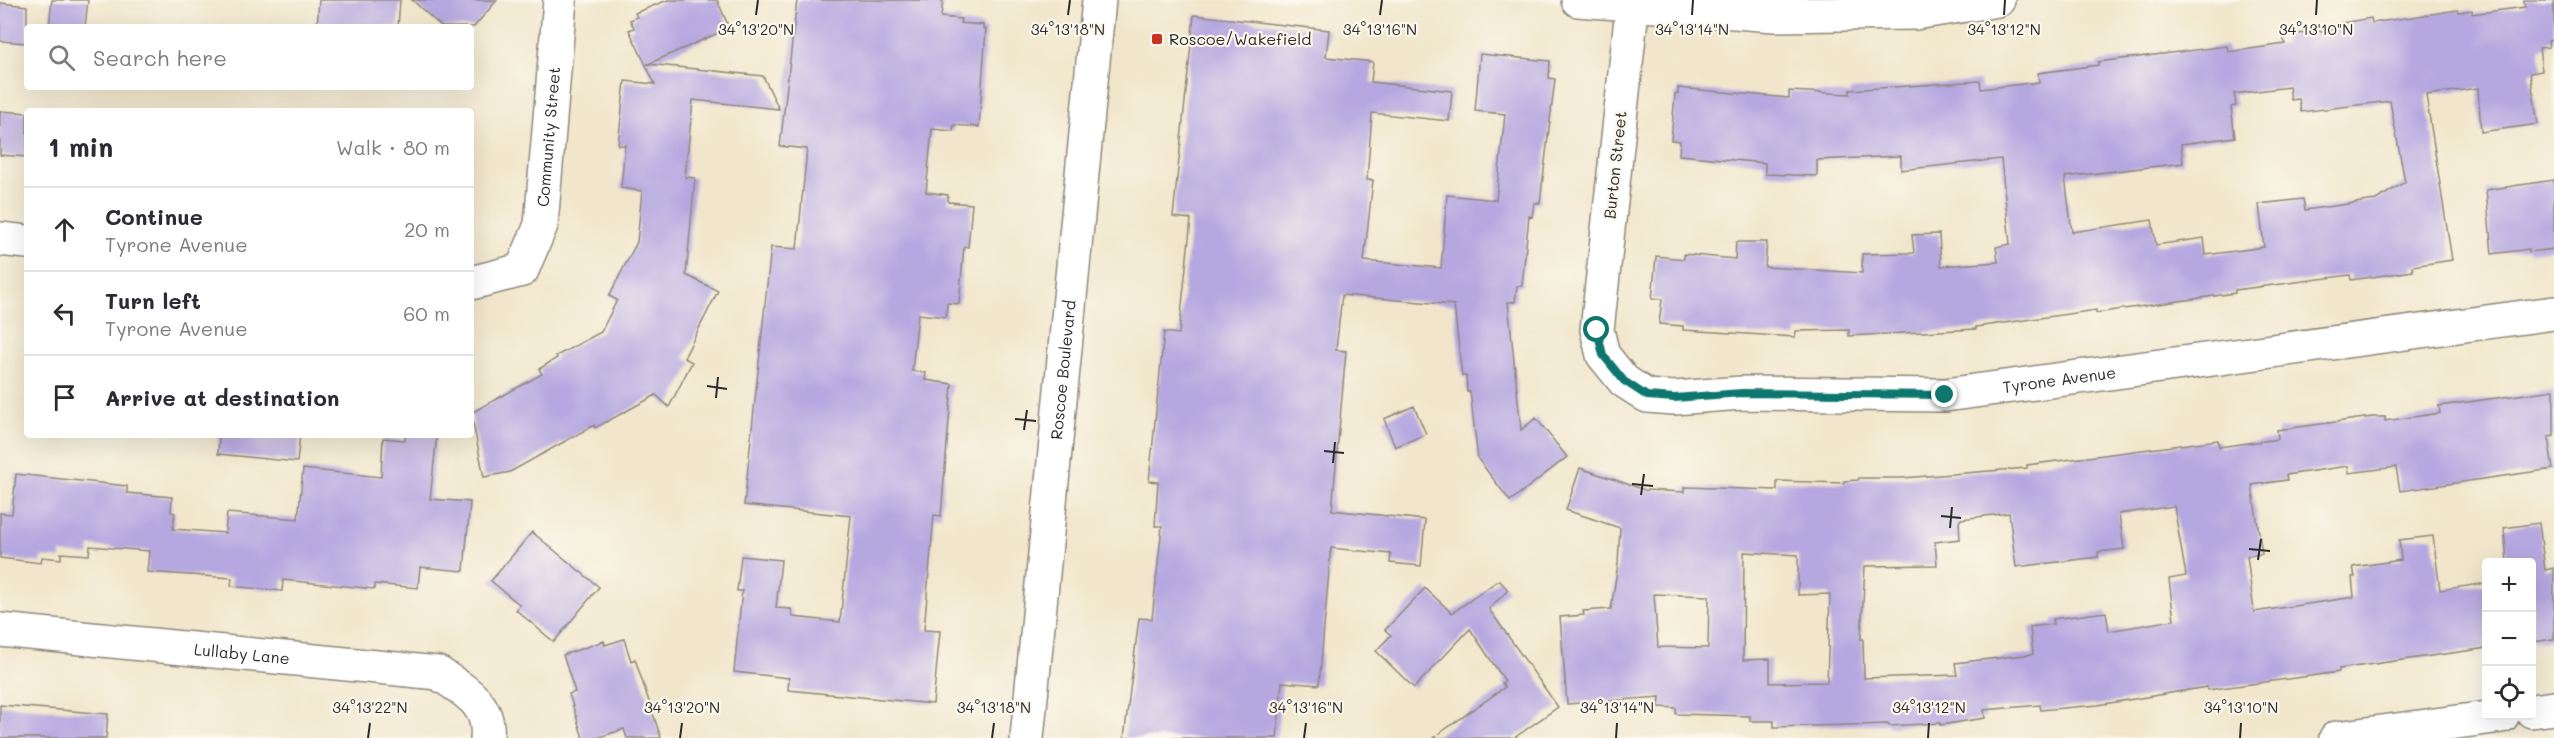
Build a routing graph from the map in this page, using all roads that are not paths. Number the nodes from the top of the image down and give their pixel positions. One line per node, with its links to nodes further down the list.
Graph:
1 (560, 0): 8 (street, Community Street)
2 (1099, 0): 16 (street, Roscoe Boulevard)
3 (1578, 0): 5 (street)
4 (1998, 0): 5 (street)
5 (1632, 3): 10 (street, Burton Street)
6 (0, 239): 7 (street)
7 (24, 242)
8 (474, 282)
9 (2554, 313): 10 (street, Tyrone Avenue)
10 (1597, 330)
11 (0, 630): 15 (street, Lullaby Lane)
12 (2554, 708): 13 (street)
13 (2536, 710)
14 (2482, 719): 17 (street)
15 (487, 738)
16 (1027, 738)
17 (2336, 738)

